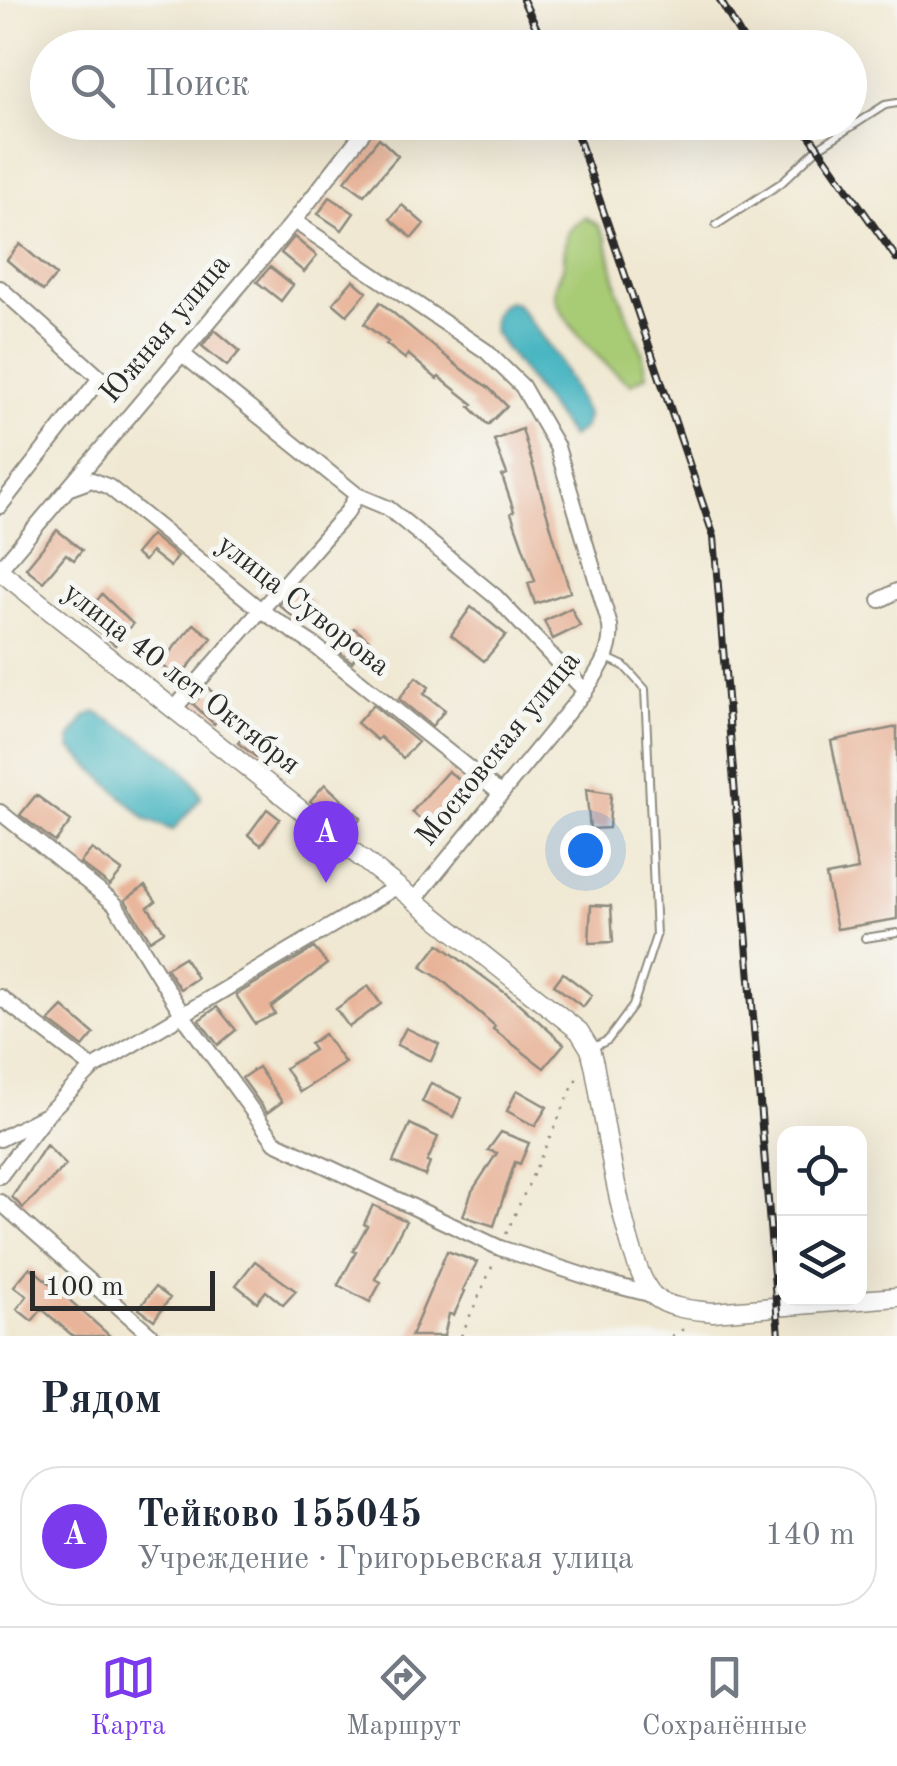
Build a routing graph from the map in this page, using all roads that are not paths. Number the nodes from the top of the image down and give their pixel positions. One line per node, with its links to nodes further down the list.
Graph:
1 (897, 103): 2 (lane)
2 (867, 117)
3 (357, 140): 5 (street, Южная улица)
4 (830, 140): 6 (lane)
5 (294, 221): 8 (street, Южная улица); 16 (street, Московская улица)
6 (716, 226)
7 (0, 288): 11 (street)
8 (181, 353): 9 (street, Южная улица); 10 (street)
9 (68, 488): 12 (street, Южная улица); 15 (street, улица Суворова)
10 (357, 495): 15 (street); 17 (street)
11 (0, 506)
12 (0, 570): 18 (street, улица 40 лет Октября)
13 (897, 591): 14 (street)
14 (880, 600)
15 (262, 611): 18 (street); 19 (street, улица Суворова)
16 (606, 657): 17 (street, Московская улица); 27 (lane)
17 (586, 691): 19 (street, Московская улица)
18 (174, 709): 21 (street, улица 40 лет Октября)
19 (500, 794): 22 (street, Московская улица)
20 (0, 812): 26 (street)
21 (398, 886): 22 (street, улица 40 лет Октября); 26 (street)
22 (415, 900): 27 (street, улица 40 лет Октября)
23 (897, 933): 24 (lane)
24 (864, 938)
25 (0, 997): 28 (street)
26 (184, 1016): 28 (street); 33 (street)
27 (590, 1049): 33 (street, улица 40 лет Октября)
28 (93, 1068): 29 (street)
29 (47, 1114): 30 (street); 31 (street)
30 (0, 1139)
31 (0, 1176)
32 (0, 1202): 35 (street)
33 (654, 1295): 34 (street)
34 (897, 1297)
35 (152, 1336)

